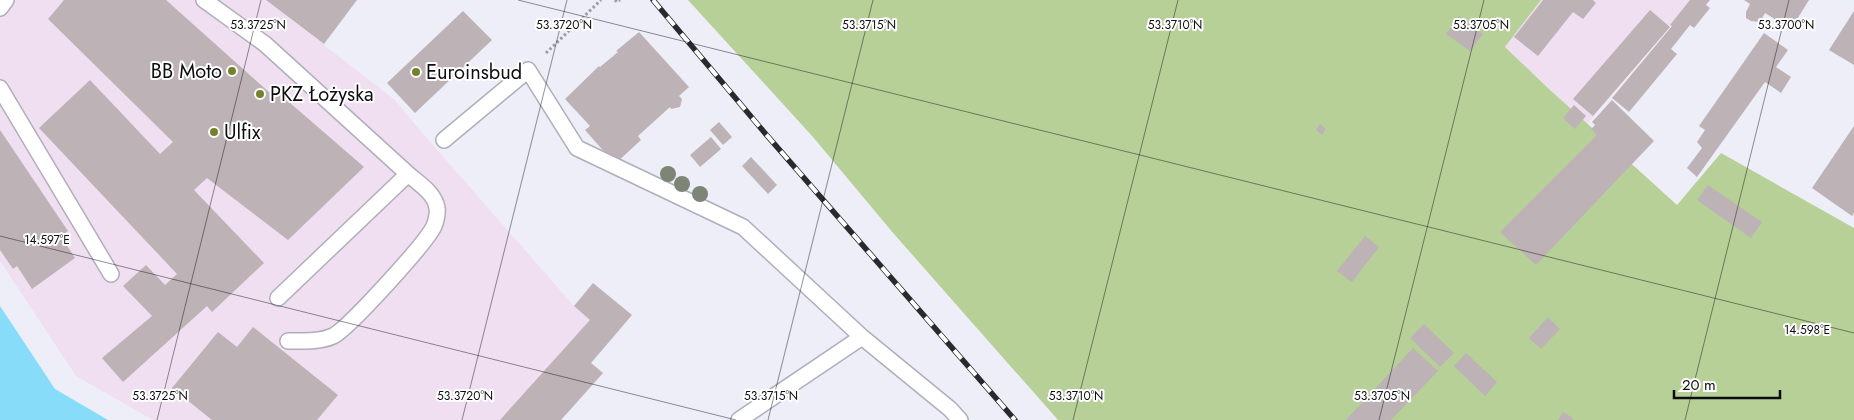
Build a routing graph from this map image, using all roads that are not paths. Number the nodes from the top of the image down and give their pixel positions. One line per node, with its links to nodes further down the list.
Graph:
1 (6, 0): 3 (lane)
2 (204, 0): 6 (lane)
3 (0, 8)
4 (0, 88): 7 (lane)
5 (444, 140): 9 (lane)
6 (408, 174): 8 (lane); 10 (lane)
7 (111, 274)
8 (278, 298)
9 (862, 337): 11 (lane); 12 (lane)
10 (288, 341)
11 (739, 420)
12 (960, 420)

